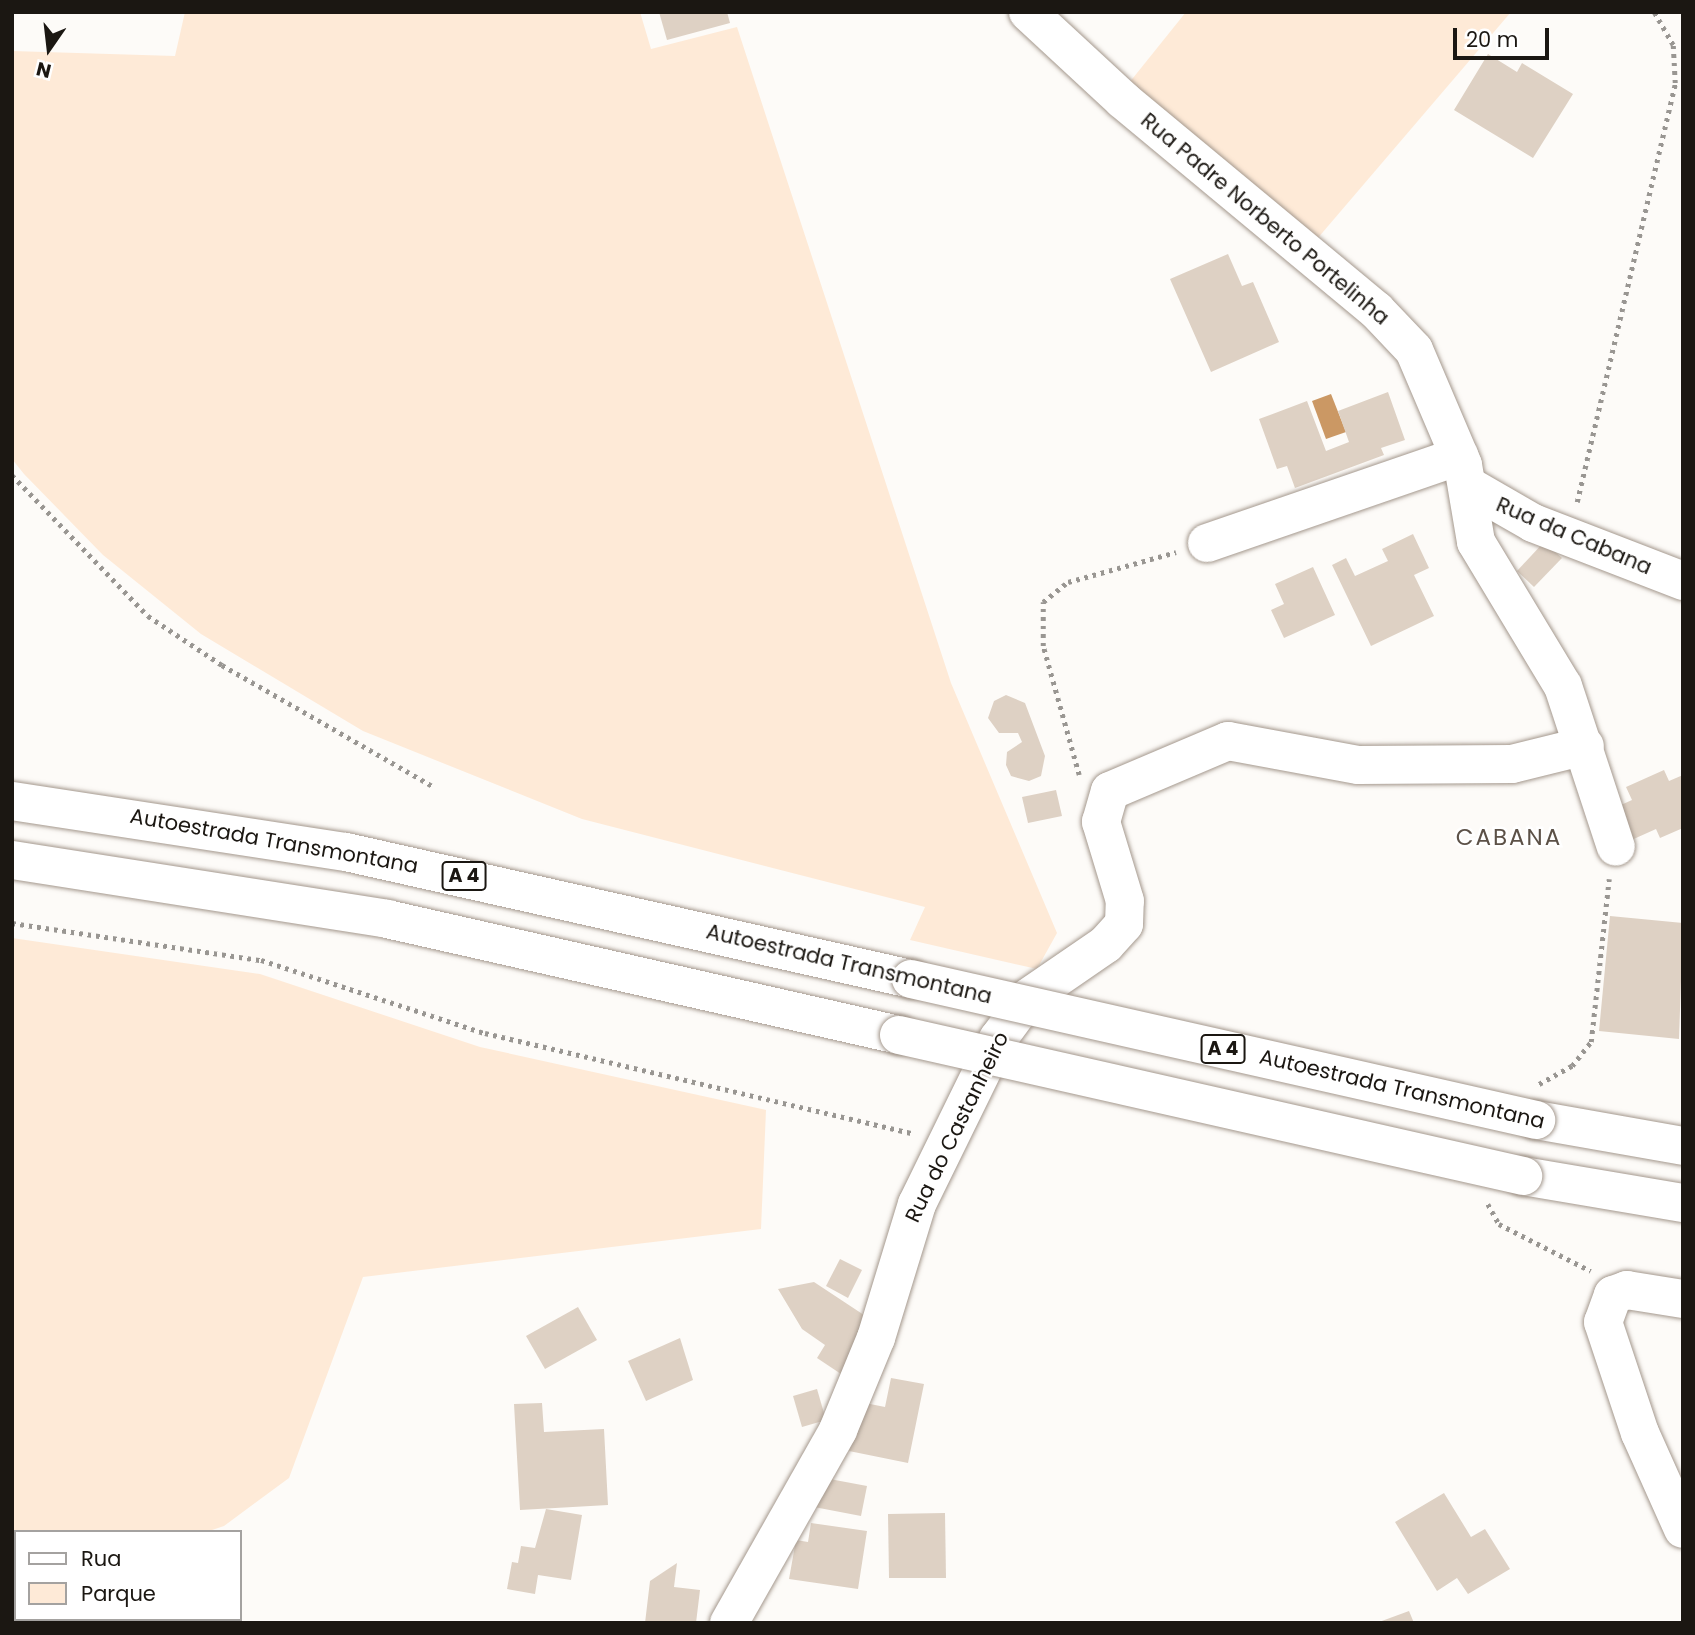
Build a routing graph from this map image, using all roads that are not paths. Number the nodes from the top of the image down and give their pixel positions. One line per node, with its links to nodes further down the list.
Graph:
1 (1028, 12): 2 (main road, Rua Padre Norberto Portelinha)
2 (1463, 471): 3 (main road); 4 (main road, Rua da Cabana); 5 (main road)
3 (1207, 543)
4 (1683, 581)
5 (1585, 746): 7 (main road); 13 (main road, Rua do Castanheiro)
6 (12, 801): 9 (main road, Autoestrada Transmontana / A 4, bridge)
7 (1616, 848)
8 (12, 860): 10 (main road, bridge)
9 (1683, 1146)
10 (1683, 1203)
11 (1683, 1299): 12 (main road)
12 (1683, 1529)
13 (730, 1623)

